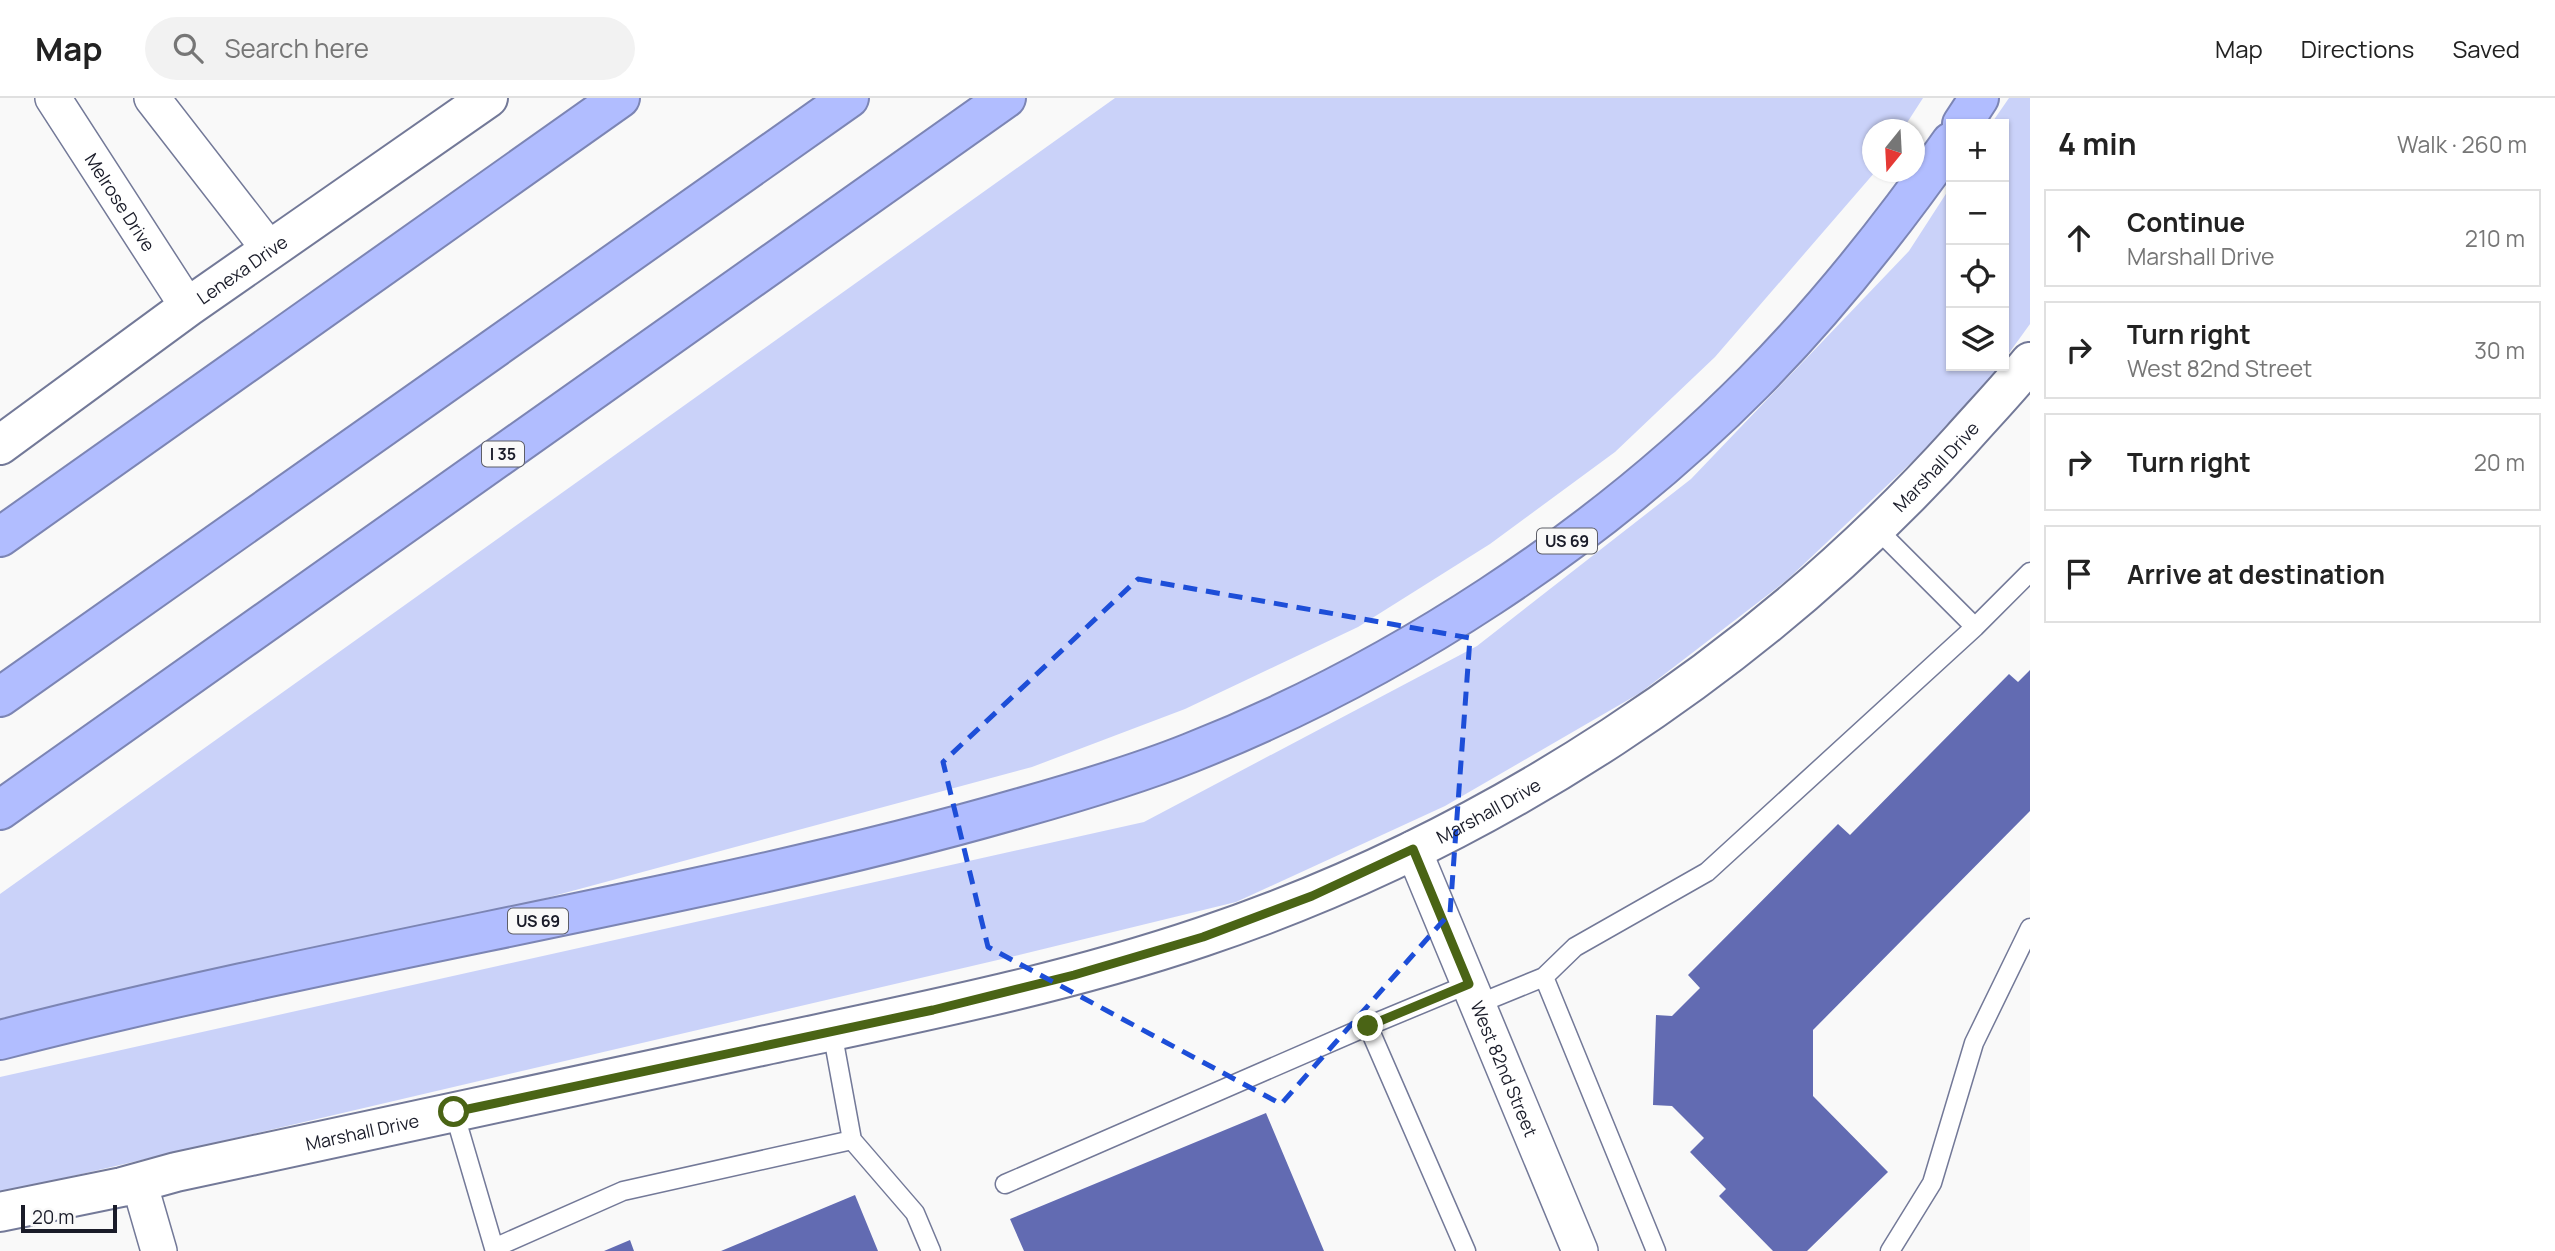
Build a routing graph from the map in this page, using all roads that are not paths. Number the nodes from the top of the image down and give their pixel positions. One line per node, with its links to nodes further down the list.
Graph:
1 (53, 98): 11 (street, Melrose Drive)
2 (152, 98): 10 (street)
3 (488, 98): 10 (street, Lenexa Drive)
4 (620, 98): 15 (highway)
5 (849, 98): 18 (highway)
6 (1006, 98): 19 (highway, I 35)
7 (1979, 98): 8 (highway)
8 (1965, 119)
9 (1946, 149): 26 (highway, US 69)
10 (270, 250): 11 (street, Lenexa Drive)
11 (188, 307): 13 (street, Lenexa Drive)
12 (2030, 362): 14 (street, Marshall Drive)
13 (0, 445)
14 (1876, 528): 17 (lane); 20 (street, Marshall Drive)
15 (0, 537)
16 (2030, 572): 17 (lane)
17 (1975, 627): 22 (lane)
18 (0, 697)
19 (0, 810)
20 (1413, 849): 23 (street, West 82nd Street); 25 (street, Marshall Drive)
21 (2030, 928): 38 (lane)
22 (1544, 977): 23 (lane); 37 (lane)
23 (1474, 994): 24 (lane); 36 (street, West 82nd Street)
24 (1368, 1026): 30 (lane); 35 (lane)
25 (832, 1031): 27 (street, Marshall Drive); 28 (lane)
26 (0, 1040)
27 (454, 1112): 29 (street, Marshall Drive); 32 (lane)
28 (852, 1140): 32 (lane); 34 (lane)
29 (139, 1182): 31 (street, Marshall Drive); 33 (street)
30 (1005, 1184)
31 (0, 1212)
32 (492, 1250)
33 (159, 1251)
34 (931, 1251)
35 (1466, 1251)
36 (1580, 1251)
37 (1656, 1251)
38 (1890, 1251)

